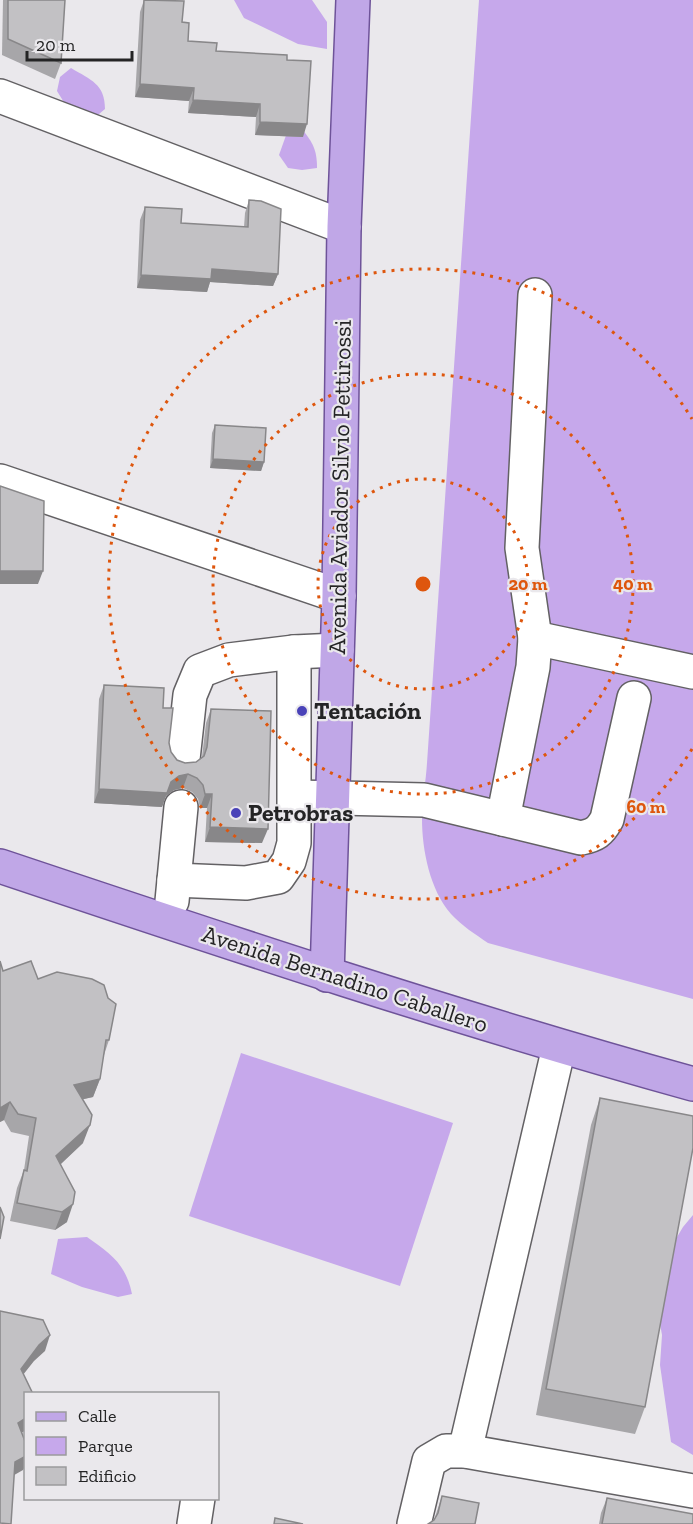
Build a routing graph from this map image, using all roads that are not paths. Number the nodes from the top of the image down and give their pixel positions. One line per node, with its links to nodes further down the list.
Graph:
1 (353, 0): 3 (main road, Avenida Aviador Silvio Pettirossi)
2 (0, 96): 3 (street)
3 (344, 227): 6 (main road, Avenida Aviador Silvio Pettirossi)
4 (535, 295): 7 (street)
5 (0, 481): 6 (street)
6 (339, 596): 8 (main road, Avenida Aviador Silvio Pettirossi)
7 (535, 638): 10 (street); 16 (street)
8 (337, 650): 9 (street); 14 (main road, Avenida Aviador Silvio Pettirossi)
9 (294, 652): 12 (street); 13 (street)
10 (693, 672)
11 (634, 698): 16 (street)
12 (183, 759)
13 (296, 797): 14 (street); 18 (street)
14 (332, 798): 16 (street); 20 (main road, Avenida Aviador Silvio Pettirossi)
15 (182, 807): 18 (street)
16 (503, 819)
17 (0, 866): 19 (main road, Avenida Bernadino Caballero)
18 (174, 880): 19 (street)
19 (169, 923): 20 (main road, Avenida Bernadino Caballero)
20 (327, 975): 21 (main road, Avenida Bernadino Caballero)
21 (559, 1047): 22 (main road, Avenida Bernadino Caballero); 23 (street)
22 (693, 1084)
23 (465, 1451): 24 (street); 27 (street)
24 (693, 1491)
25 (198, 1500): 26 (street)
26 (194, 1524)
27 (414, 1524)

